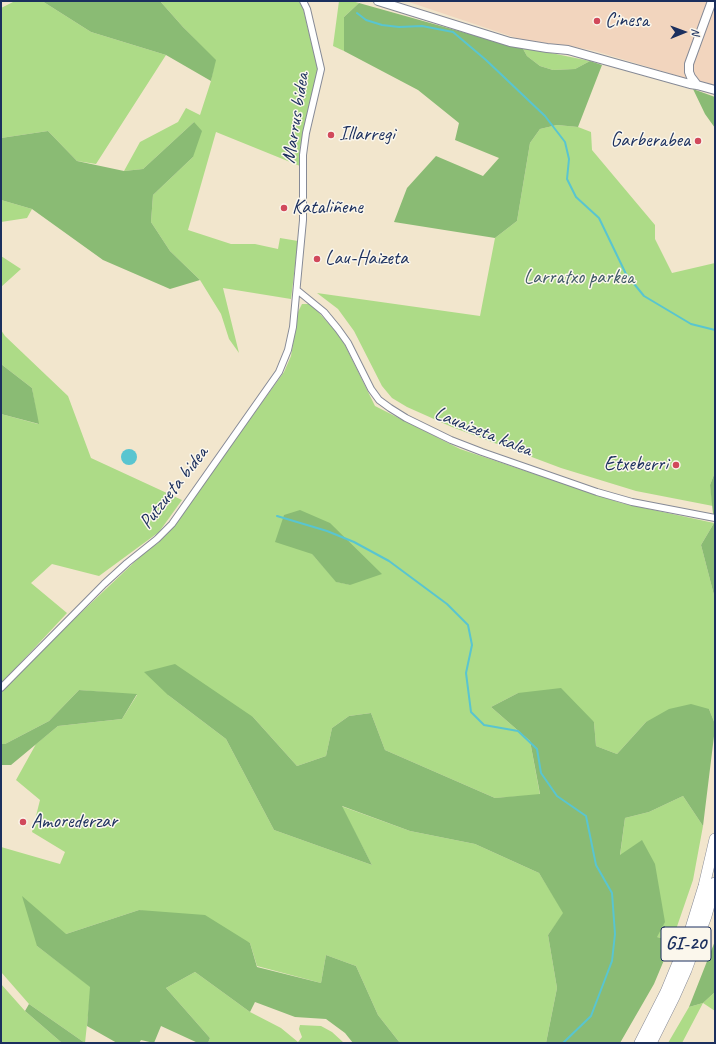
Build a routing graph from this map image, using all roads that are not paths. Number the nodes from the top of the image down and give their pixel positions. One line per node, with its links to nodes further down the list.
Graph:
1 (303, 1): 6 (street, Marrus bidea)
2 (378, 1): 4 (street)
3 (712, 1): 4 (street)
4 (697, 85): 5 (street)
5 (715, 90)
6 (297, 290): 7 (street, Lauaizeta kalea); 8 (street, Putzueta bidea)
7 (309, 299): 8 (street); 9 (street, Lauaizeta kalea)
8 (295, 309): 10 (street, Putzueta bidea)
9 (715, 518)
10 (1, 688)
11 (715, 839): 13 (highway, GI-20)
12 (715, 883): 14 (highway, GI-20)
13 (640, 1043)
14 (652, 1043)

